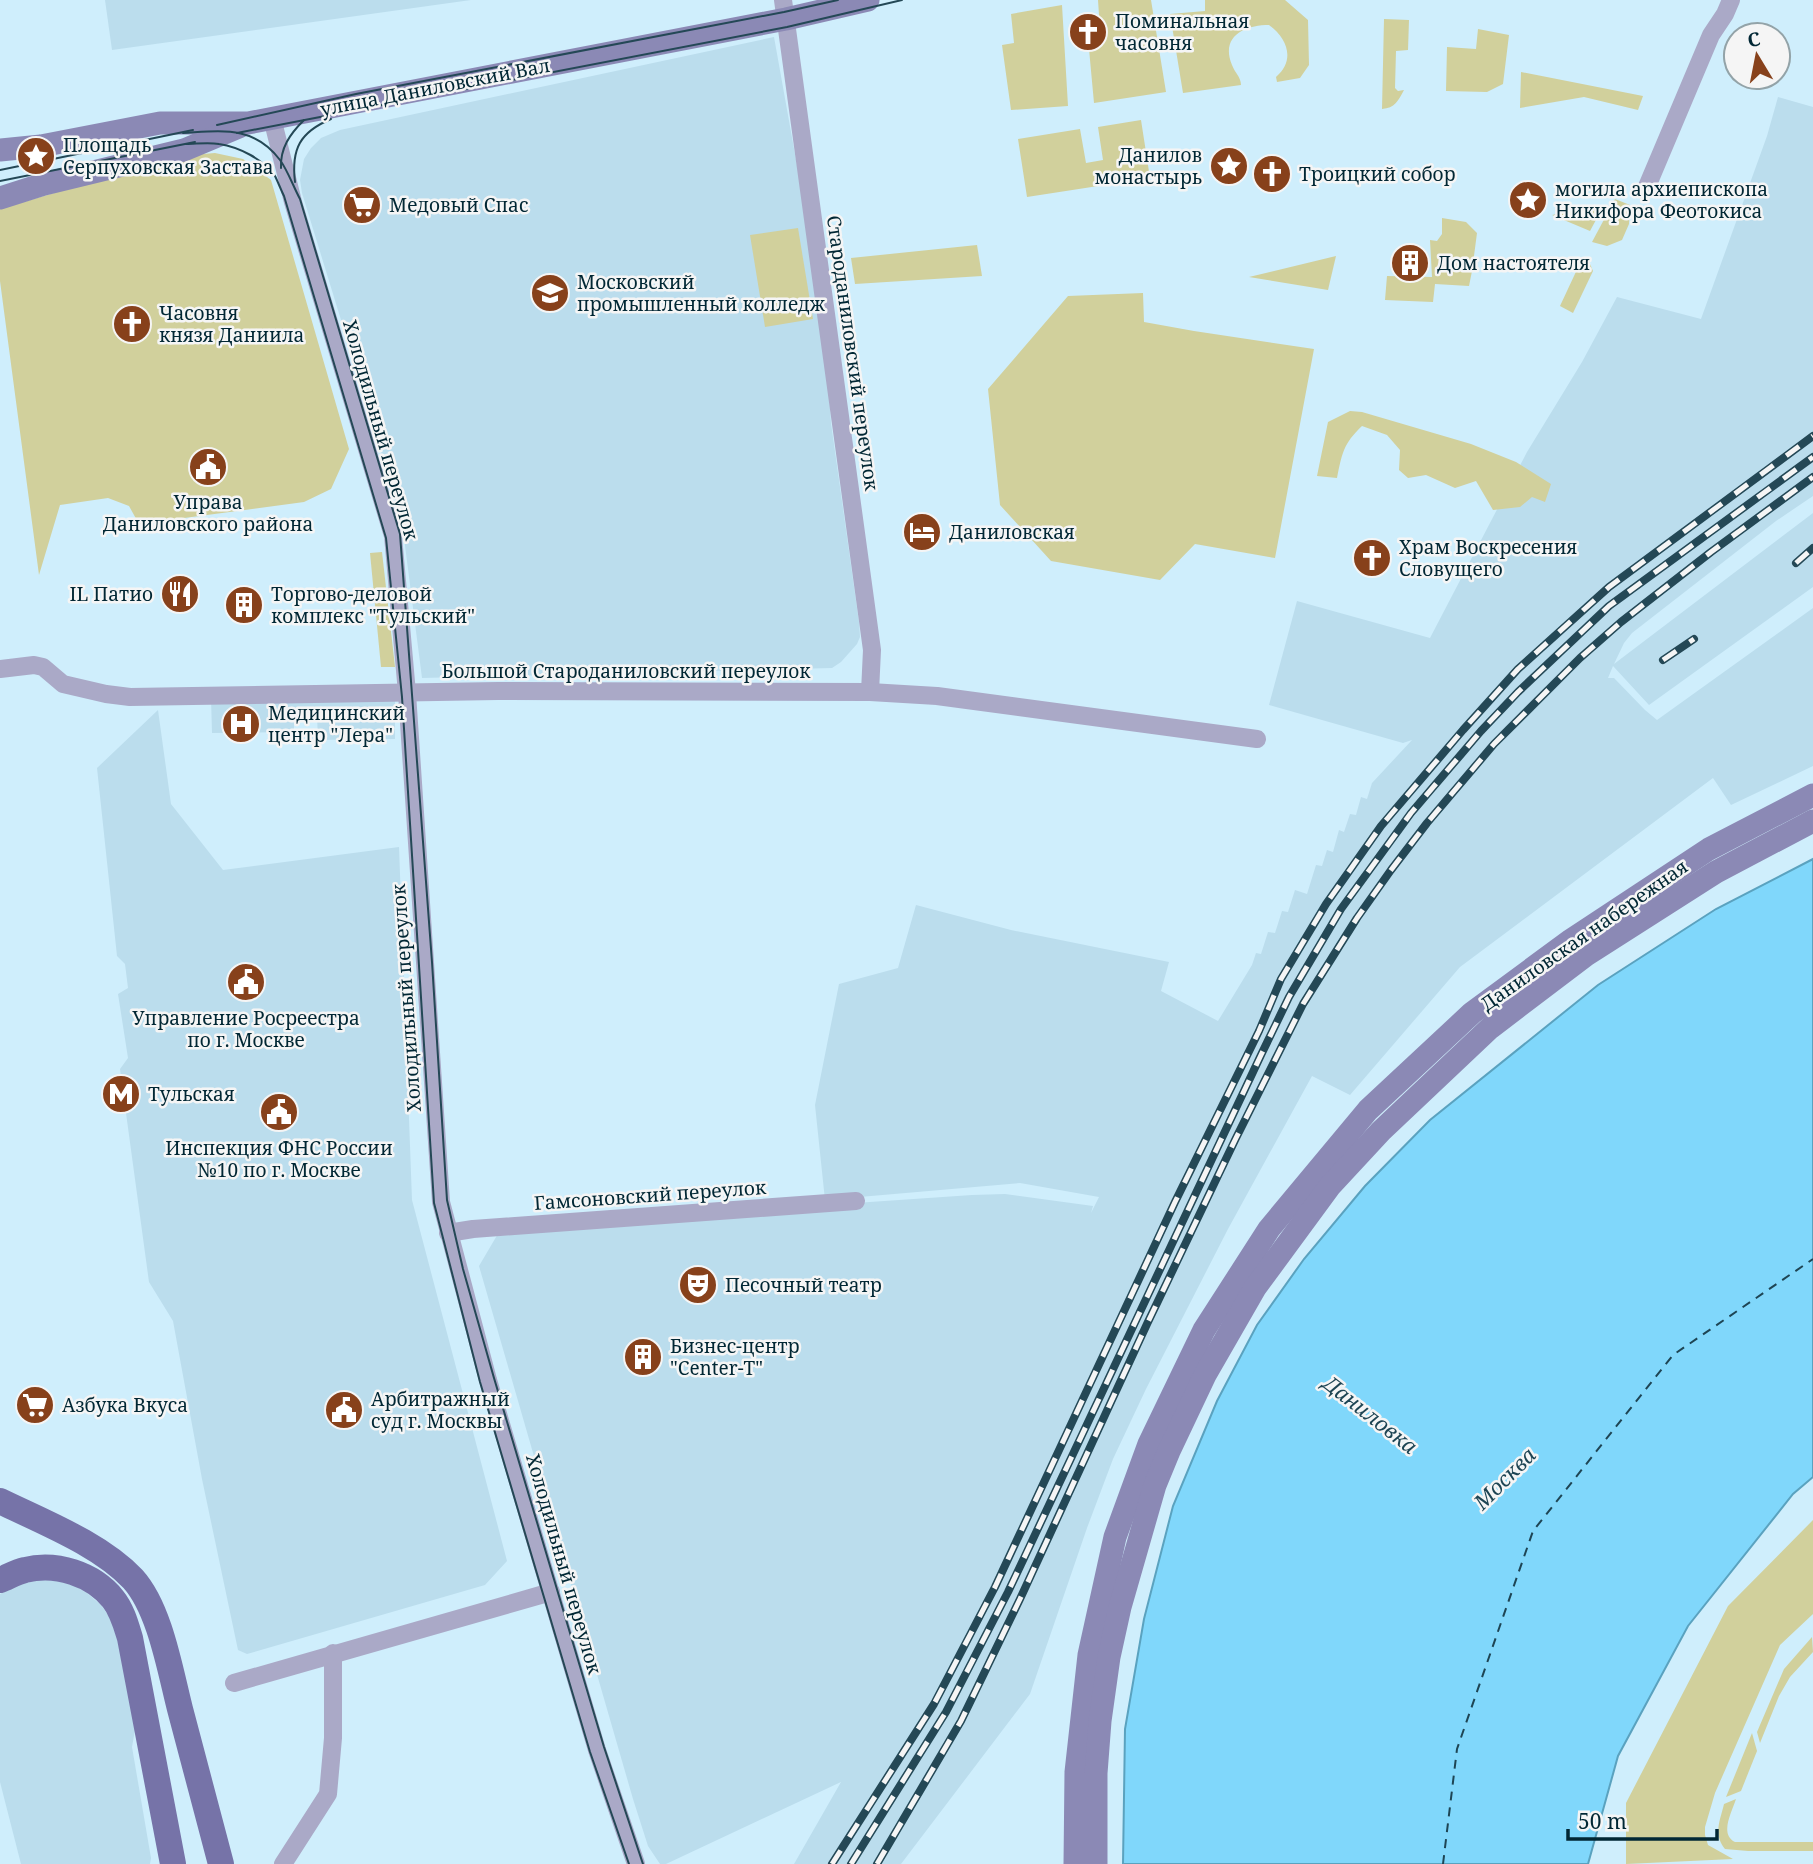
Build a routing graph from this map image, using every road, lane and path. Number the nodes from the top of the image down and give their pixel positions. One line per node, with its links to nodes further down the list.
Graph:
1 (867, 0): 3 (main road, улица Даниловский Вал)
2 (1731, 0): 7 (street)
3 (784, 9): 4 (main road, улица Даниловский Вал); 11 (street, Староданиловский переулок)
4 (272, 118): 5 (main road, улица Даниловский Вал); 10 (street, Холодильный переулок)
5 (248, 123): 6 (main road, улица Даниловский Вал); 8 (main road)
6 (0, 150)
7 (1646, 189)
8 (0, 198)
9 (0, 669): 10 (street, Большой Староданиловский переулок)
10 (407, 692): 11 (street, Большой Староданиловский переулок); 16 (street, Холодильный переулок)
11 (870, 692): 12 (street, Большой Староданиловский переулок)
12 (1257, 739)
13 (1813, 795): 26 (main road, Даниловская набережная)
14 (1813, 821): 27 (main road, Даниловская набережная)
15 (856, 1201): 16 (street, Гамсоновский переулок)
16 (448, 1233): 19 (street, Холодильный переулок)
17 (0, 1501): 23 (main road)
18 (0, 1580): 22 (main road)
19 (551, 1591): 20 (street); 25 (street, Холодильный переулок)
20 (333, 1653): 21 (street); 24 (street)
21 (234, 1683)
22 (173, 1864)
23 (221, 1864)
24 (283, 1864)
25 (636, 1864)
26 (1075, 1864)
27 (1096, 1864)

